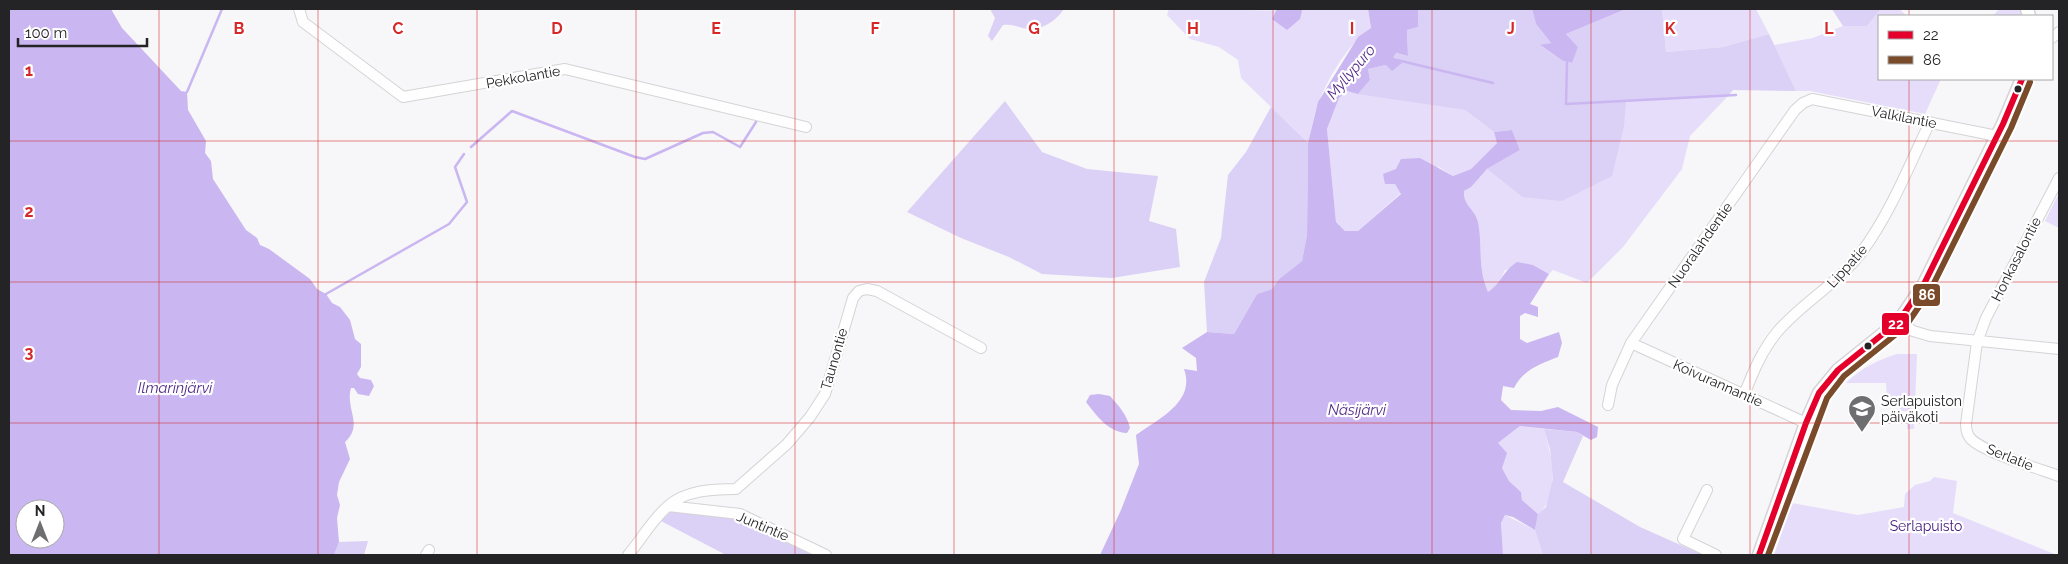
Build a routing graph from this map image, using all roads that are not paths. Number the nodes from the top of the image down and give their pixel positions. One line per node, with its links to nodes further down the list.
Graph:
1 (299, 9): 5 (street, Pekkolantie)
2 (2022, 80): 6 (main road)
3 (1812, 99): 4 (street, Valkilantie); 10 (street, Nuoralahdentie)
4 (1930, 122): 6 (street, Valkilantie); 13 (street, Lippatie)
5 (806, 127)
6 (1997, 136): 8 (main road)
7 (2059, 178): 9 (street, Honkasalontie)
8 (1899, 321): 9 (street); 15 (main road)
9 (1977, 342): 12 (street); 16 (street, Serlatie)
10 (1631, 343): 13 (street, Koivurannantie); 14 (street, Nuoralahdentie)
11 (981, 348): 18 (street, Taunontie)
12 (2059, 348)
13 (1744, 395): 15 (street, Koivurannantie)
14 (1608, 405)
15 (1806, 423): 22 (main road)
16 (2059, 476)
17 (1706, 490): 21 (street)
18 (667, 506): 19 (street); 20 (street, Juntintie)
19 (628, 555)
20 (826, 555)
21 (1716, 555)
22 (1759, 555)

